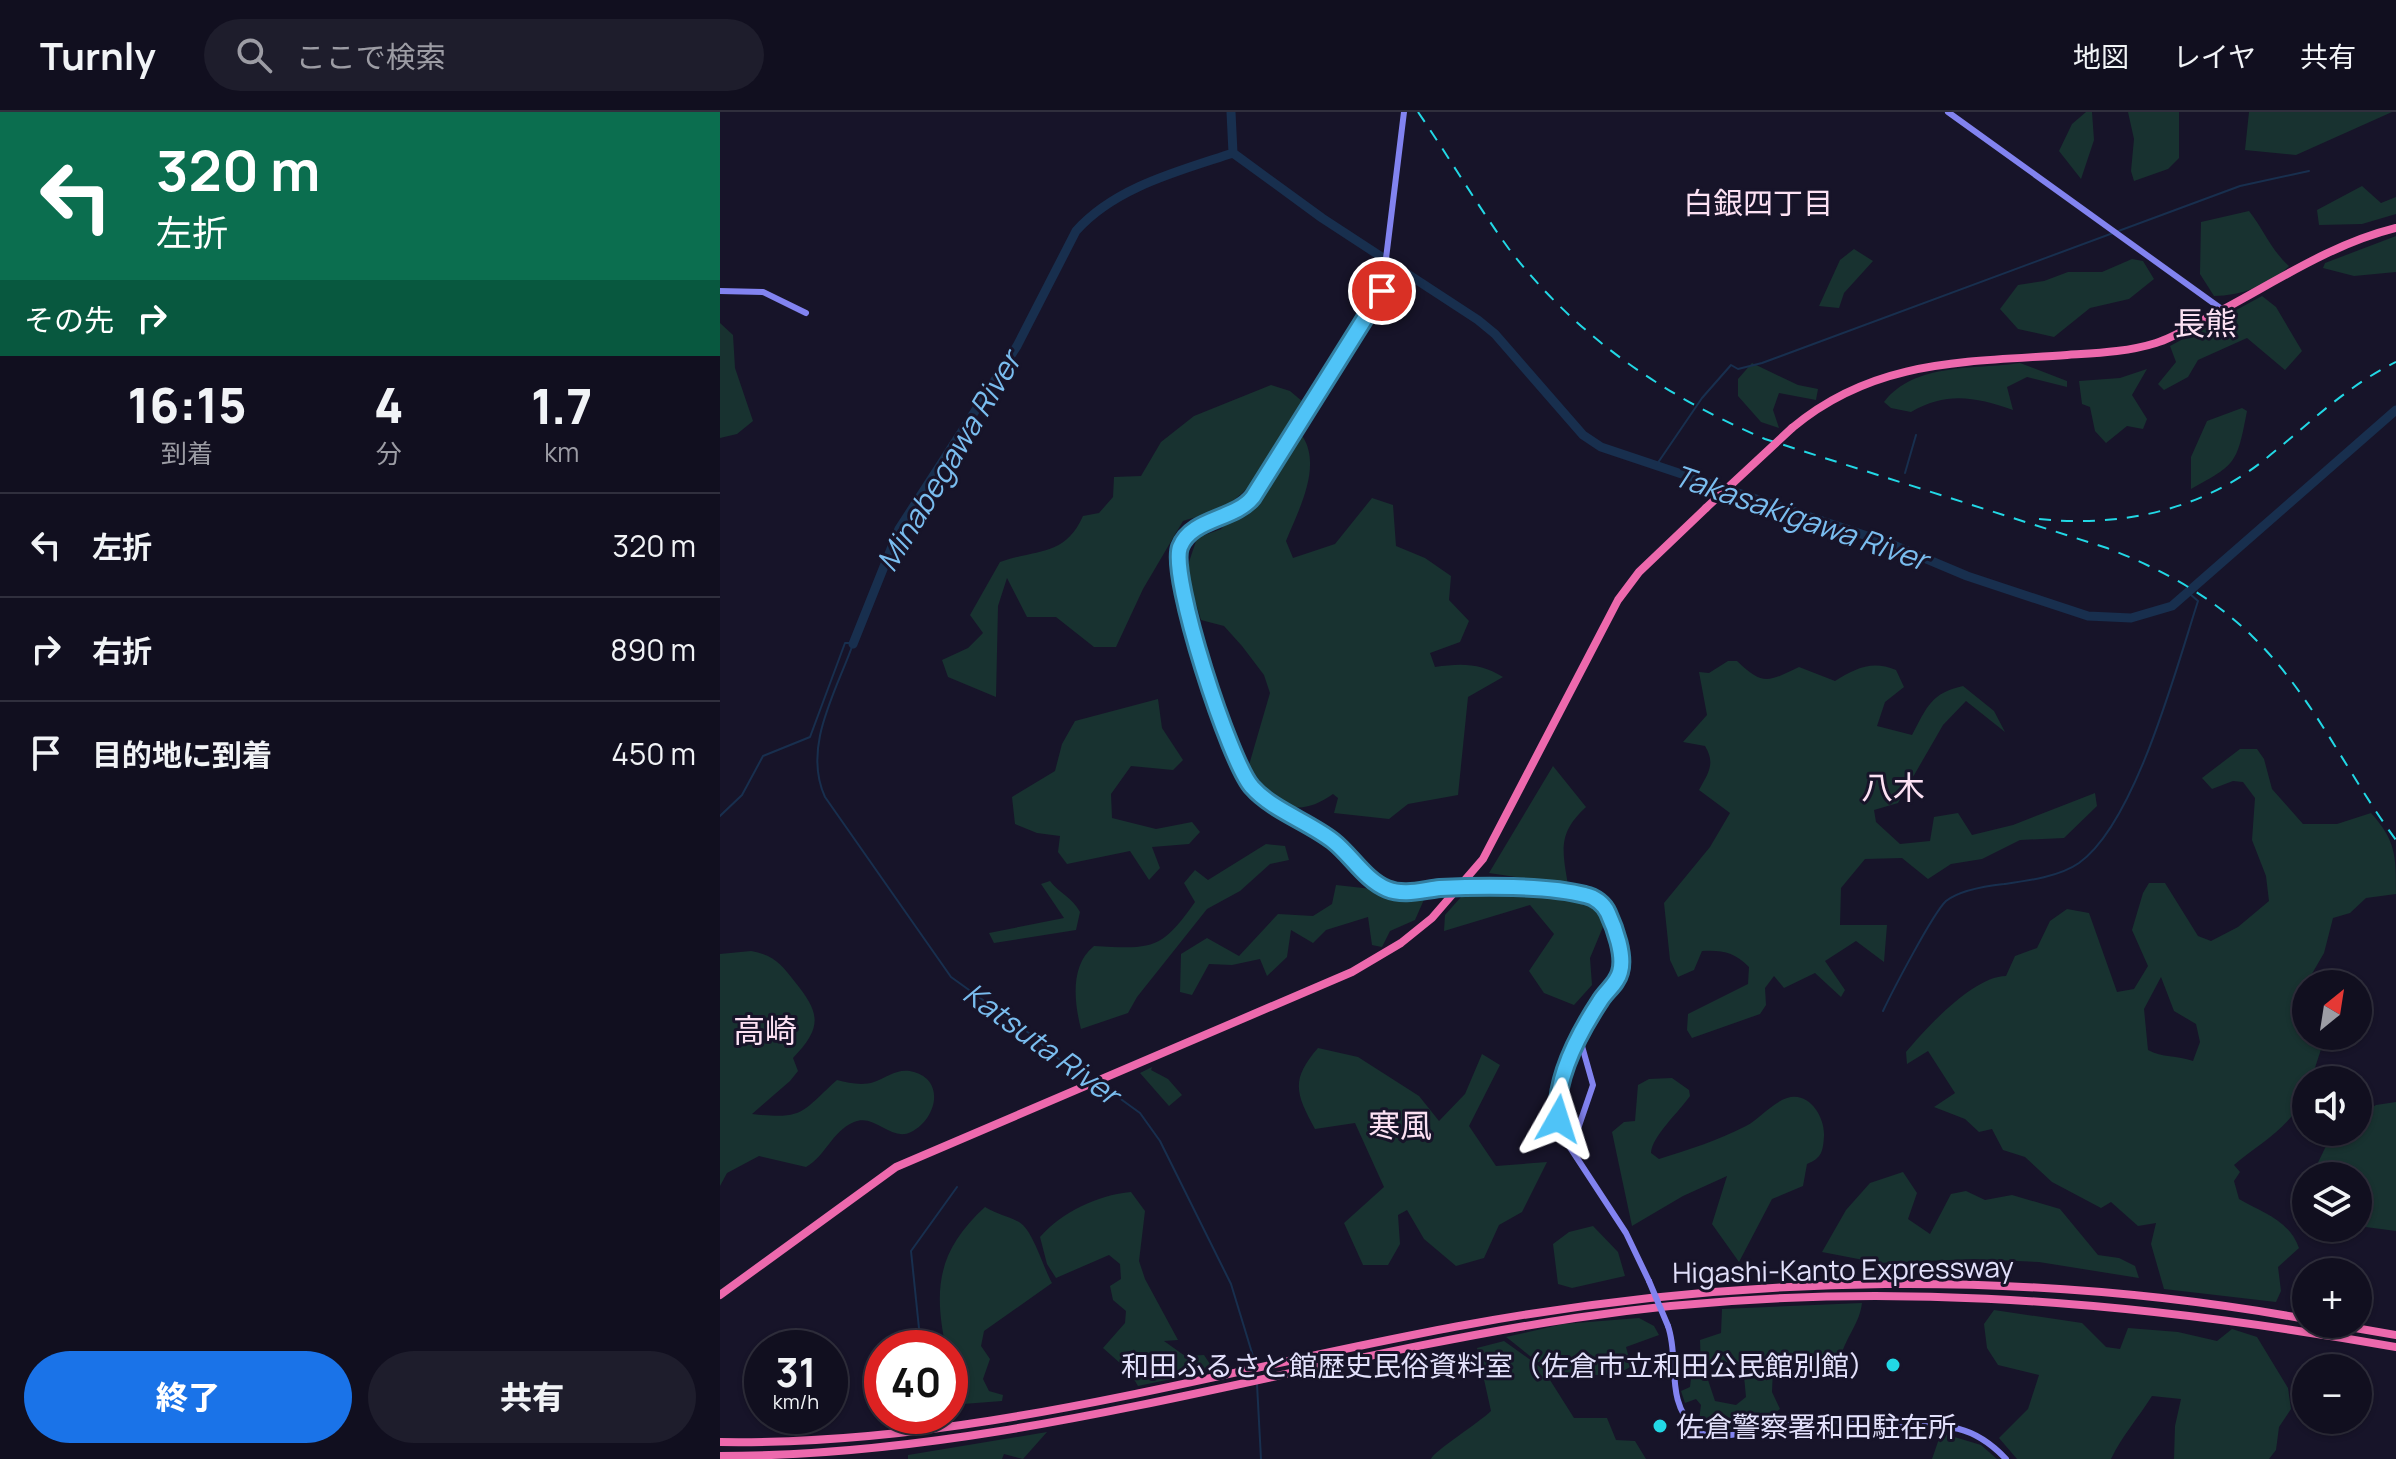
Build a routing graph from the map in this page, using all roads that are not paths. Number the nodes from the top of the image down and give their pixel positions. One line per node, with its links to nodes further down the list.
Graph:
1 (1404, 112): 7 (street, bridge)
2 (1948, 112): 5 (street)
3 (2396, 228): 5 (highway)
4 (720, 291): 6 (street)
5 (2223, 310): 9 (highway, bridge)
6 (806, 313)
7 (1580, 1039): 8 (street); 8 (street)
8 (1571, 1149): 16 (street, bridge)
9 (720, 1295)
10 (2292, 1317): 14 (highway, Higashi-Kanto Expressway)
11 (2372, 1331): 12 (highway)
12 (2396, 1335)
13 (2396, 1347): 15 (highway, Higashi-Kanto Expressway)
14 (720, 1442)
15 (720, 1456)
16 (2006, 1459)

